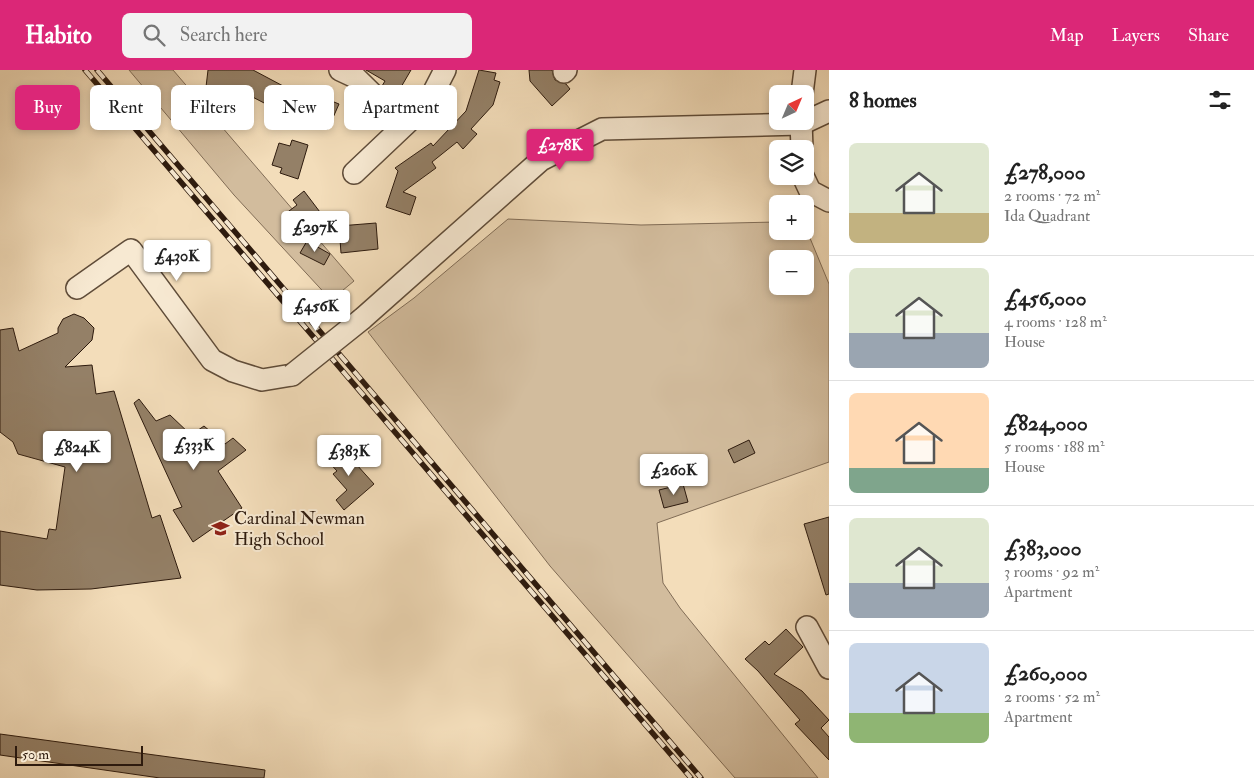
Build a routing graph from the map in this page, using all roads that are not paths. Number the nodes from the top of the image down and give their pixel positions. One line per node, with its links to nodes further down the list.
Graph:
1 (340, 70): 4 (street)
2 (445, 70): 5 (street)
3 (805, 70): 6 (street)
4 (363, 85)
5 (437, 85)
6 (802, 85)
7 (829, 111): 8 (street)
8 (814, 117)
9 (769, 124): 14 (street, bridge)
10 (399, 130): 11 (street)
11 (354, 173)
12 (807, 185): 13 (street)
13 (829, 201)
14 (77, 288)
15 (807, 627): 16 (street)
16 (829, 668)

